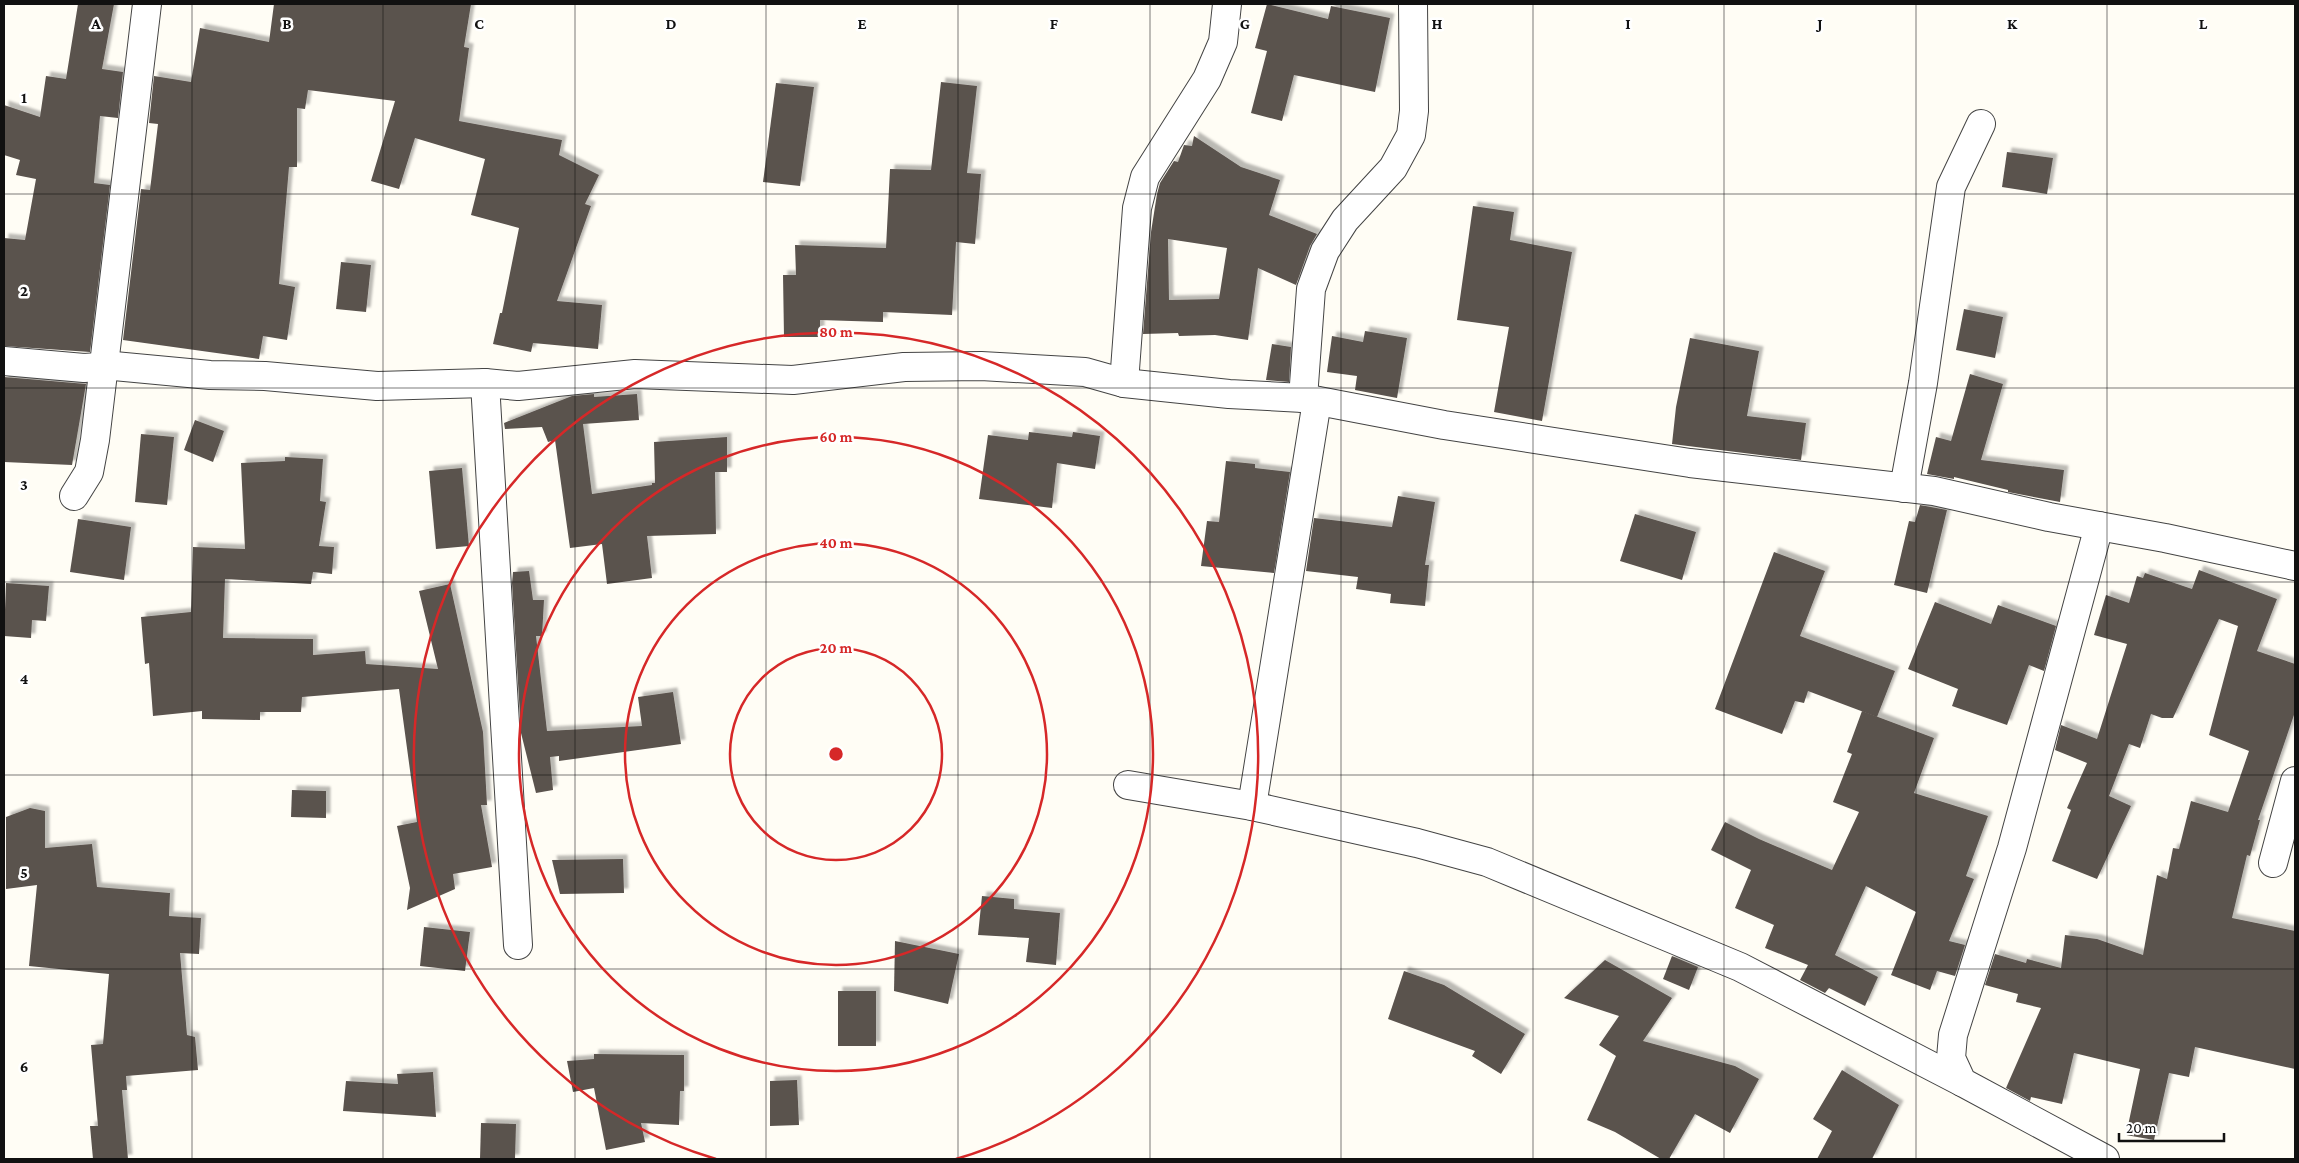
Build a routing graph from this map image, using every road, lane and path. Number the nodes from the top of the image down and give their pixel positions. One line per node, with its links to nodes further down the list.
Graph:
1 (147, 4): 6 (street)
2 (1227, 4): 8 (street)
3 (1413, 4): 9 (street)
4 (1981, 124): 10 (street)
5 (4, 361): 6 (street)
6 (105, 366): 7 (street); 11 (street)
7 (484, 383): 8 (street); 18 (street)
8 (1124, 383): 9 (street)
9 (1310, 400): 10 (street); 16 (street)
10 (1904, 488): 12 (street)
11 (74, 496)
12 (2099, 526): 13 (street); 19 (street)
13 (2295, 566)
14 (2295, 780): 17 (street)
15 (1128, 785): 16 (street)
16 (1252, 806): 19 (street)
17 (2273, 863)
18 (518, 945)
19 (1962, 1082): 20 (street)
20 (2105, 1159)

